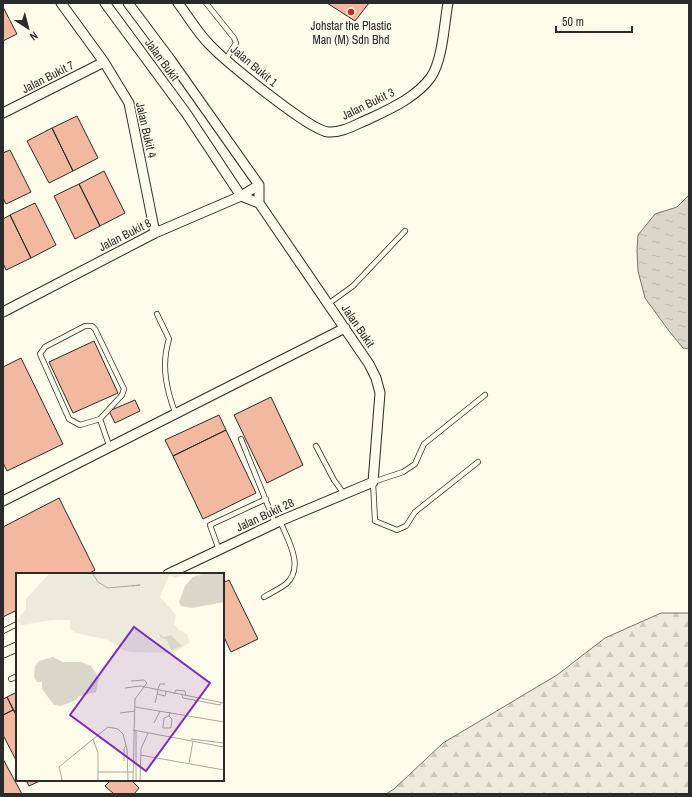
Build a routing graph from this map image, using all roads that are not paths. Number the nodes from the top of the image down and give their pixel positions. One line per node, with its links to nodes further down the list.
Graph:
1 (61, 3): 8 (street, Jalan Bukit 4)
2 (105, 3): 12 (street, Jalan Bukit)
3 (128, 3): 11 (street, Jalan Bukit)
4 (178, 3): 7 (street, Jalan Bukit 1)
5 (206, 3): 7 (lane)
6 (448, 3): 10 (street, Jalan Bukit 3)
7 (226, 59): 10 (street, Jalan Bukit 1)
8 (104, 62): 9 (street, Jalan Bukit 7); 15 (street, Jalan Bukit 4)
9 (3, 113)
10 (328, 132)
11 (259, 185): 12 (street, Jalan Bukit 8); 13 (street)
12 (241, 196): 13 (street); 15 (street, Jalan Bukit 8)
13 (259, 203): 16 (street, Jalan Bukit)
14 (405, 231): 16 (lane)
15 (155, 233): 17 (street, Jalan Bukit 8)
16 (328, 304): 19 (street, Jalan Bukit)
17 (3, 312)
18 (157, 314): 21 (lane)
19 (345, 328): 21 (street); 27 (street, Jalan Bukit)
20 (485, 394): 27 (lane)
21 (176, 414): 25 (street)
22 (100, 419): 22 (lane); 25 (lane)
23 (241, 439): 29 (lane)
24 (316, 446): 28 (lane)
25 (110, 448): 30 (street)
26 (478, 462): 27 (lane)
27 (373, 482): 28 (street, Jalan Bukit 28)
28 (344, 494): 31 (street, Jalan Bukit 28)
29 (266, 499): 31 (lane); 32 (lane)
30 (3, 501)
31 (278, 522): 32 (street, Jalan Bukit 28); 34 (lane)
32 (218, 550): 33 (street, Jalan Bukit 28)
33 (172, 573)
34 (264, 597)
35 (16, 624): 36 (lane)
36 (3, 631)
37 (16, 647): 38 (street)
38 (3, 653)
39 (16, 676): 40 (lane)
40 (11, 679)

